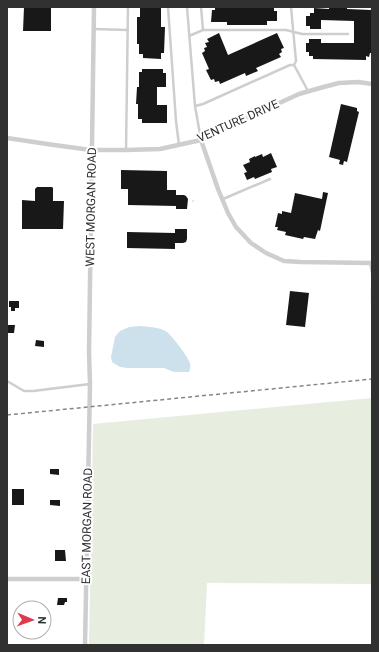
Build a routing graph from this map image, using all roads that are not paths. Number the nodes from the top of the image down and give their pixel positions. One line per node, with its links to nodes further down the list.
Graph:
1 (94, 7): 7 (street, WEST MORGAN ROAD)
2 (128, 7): 8 (lane)
3 (168, 7): 19 (lane)
4 (187, 7): 12 (lane)
5 (201, 7): 9 (lane)
6 (292, 7): 10 (lane)
7 (93, 29): 8 (lane); 20 (street, WEST MORGAN ROAD)
8 (127, 30): 21 (lane)
9 (202, 30): 10 (lane); 12 (lane)
10 (294, 32): 11 (lane); 13 (lane)
11 (348, 34)
12 (189, 36): 16 (lane)
13 (294, 65): 15 (lane); 16 (lane)
14 (372, 84): 15 (street, VENTURE DRIVE)
15 (308, 91): 18 (street, VENTURE DRIVE)
16 (195, 106): 18 (lane)
17 (7, 138): 20 (street, VENTURE DRIVE)
18 (201, 140): 19 (street, VENTURE DRIVE); 23 (street)
19 (179, 145): 21 (street, VENTURE DRIVE)
20 (91, 150): 21 (street, VENTURE DRIVE); 29 (street, WEST MORGAN ROAD)
21 (126, 150)
22 (270, 179): 23 (lane)
23 (223, 200): 24 (street)
24 (371, 262): 25 (lane)
25 (372, 273)
26 (372, 288): 27 (lane)
27 (372, 302)
28 (7, 381): 29 (lane)
29 (90, 384): 30 (street, WEST MORGAN ROAD)
30 (89, 408): 32 (street, EAST MORGAN ROAD)
31 (7, 579): 32 (street)
32 (86, 579): 33 (street, EAST MORGAN ROAD)
33 (85, 645)

